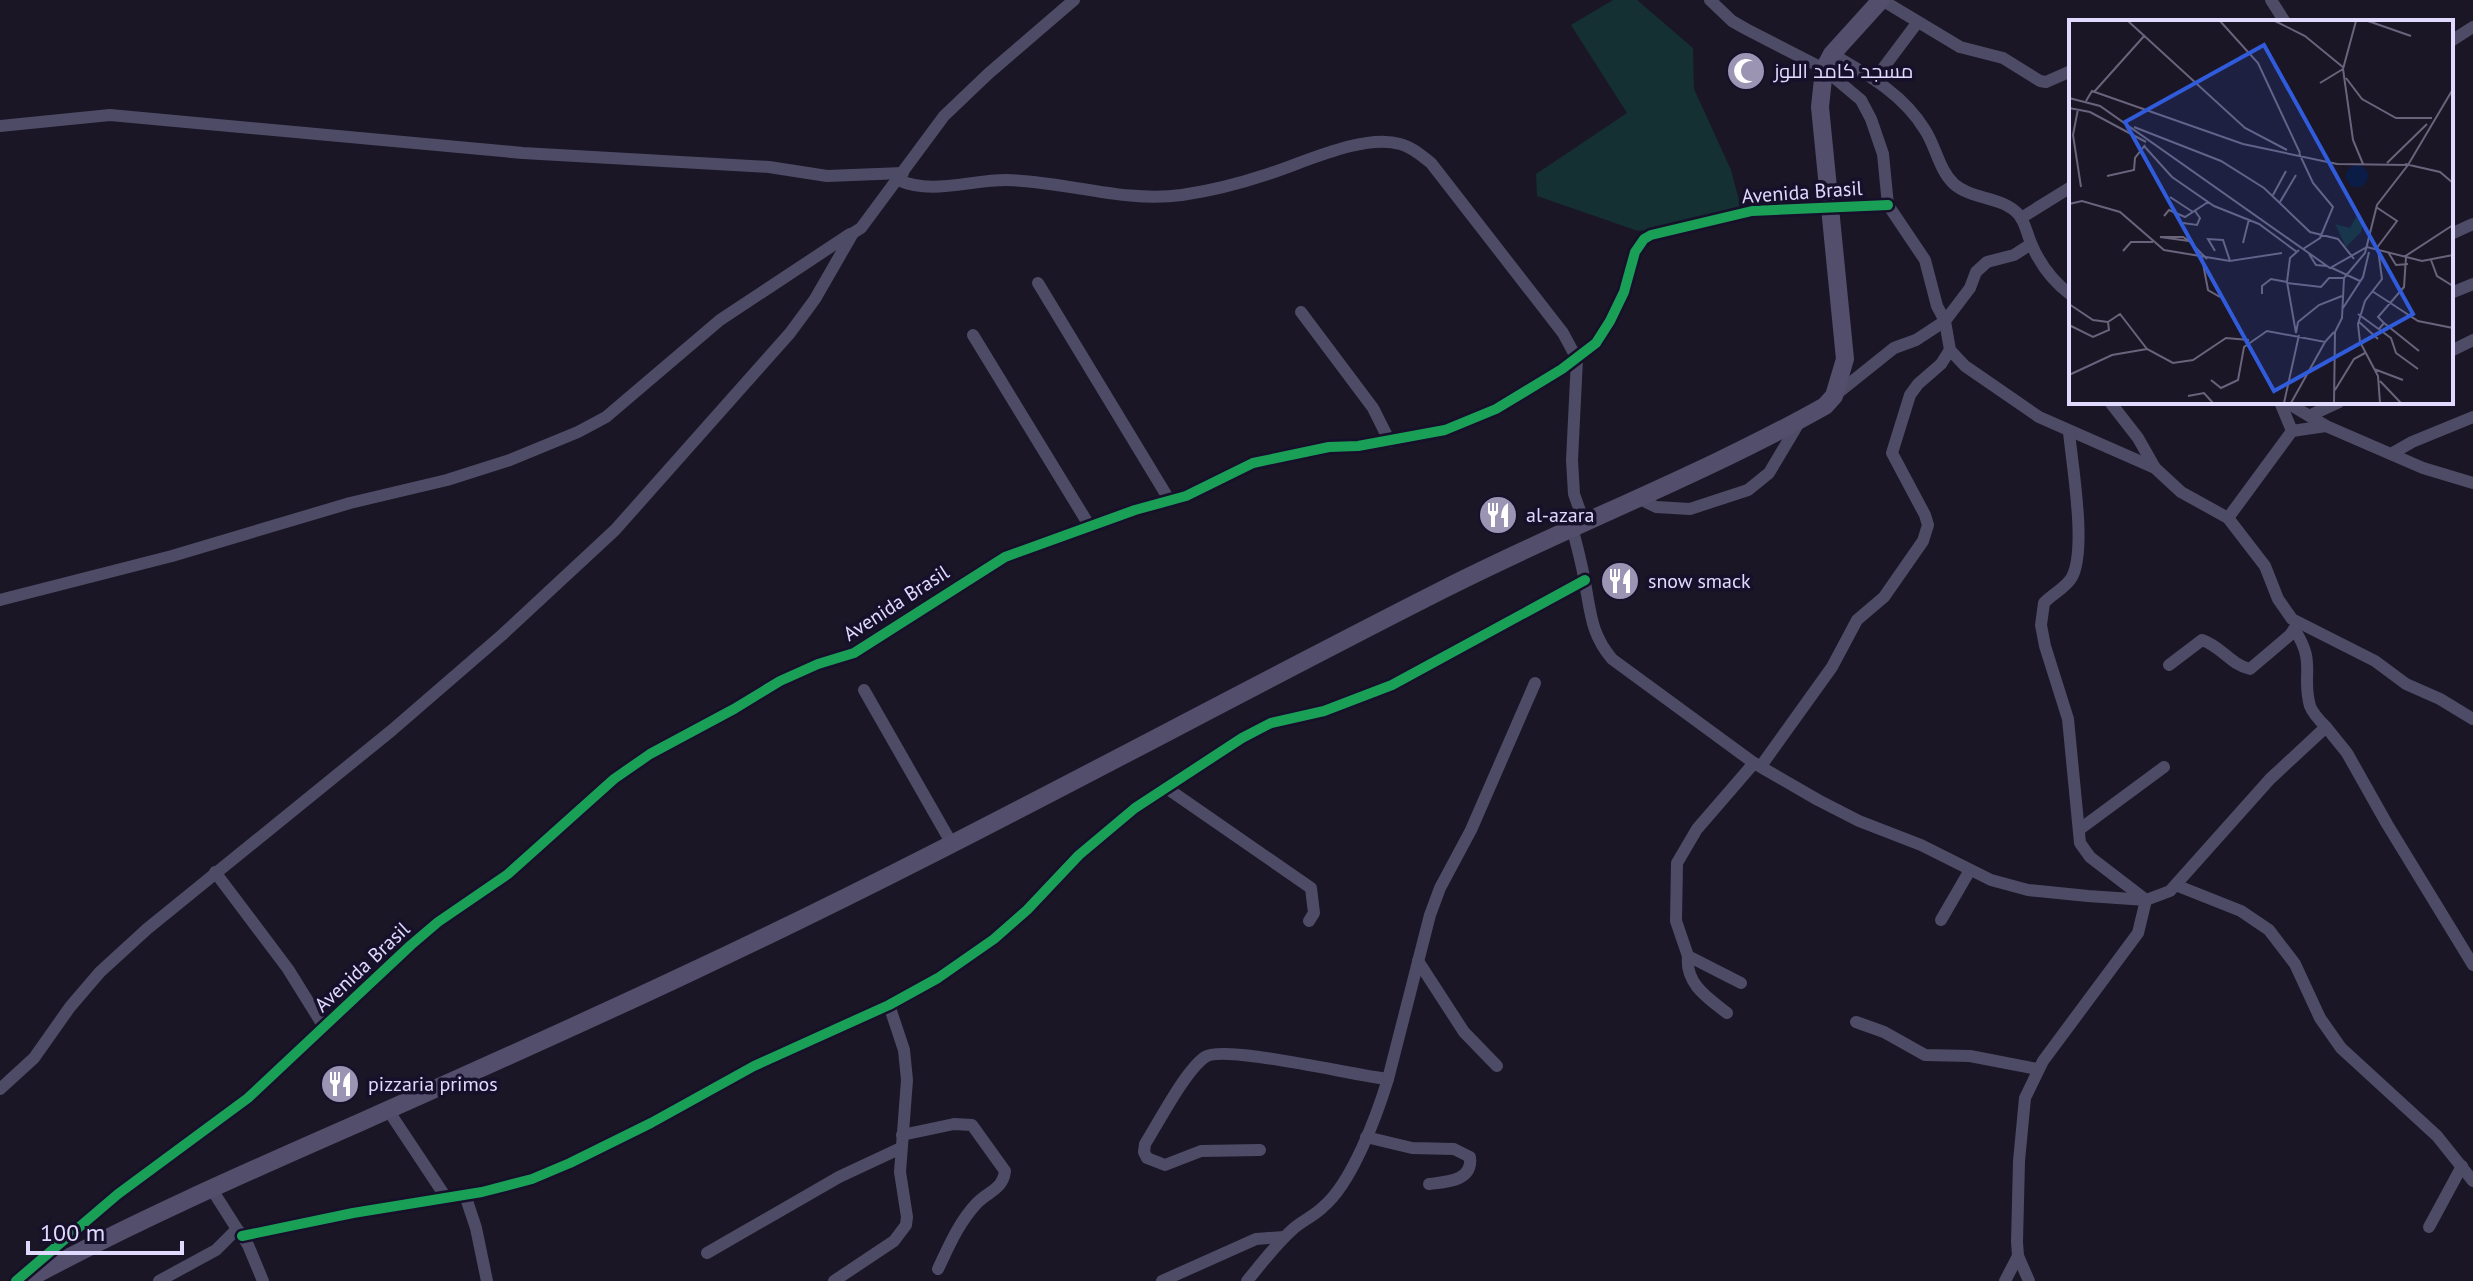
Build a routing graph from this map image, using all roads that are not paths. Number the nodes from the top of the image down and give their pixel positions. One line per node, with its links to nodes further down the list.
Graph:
1 (1074, 0): 13 (street)
2 (1710, 0): 9 (street)
3 (2271, 0): 5 (street)
4 (1874, 3): 6 (street); 9 (main road)
5 (2278, 20)
6 (1917, 23): 10 (street); 11 (street)
7 (2473, 27): 8 (street)
8 (2453, 40)
9 (1828, 62): 11 (street); 15 (street); 16 (main road)
10 (2069, 72)
11 (1875, 79): 17 (street)
12 (0, 126): 13 (street)
13 (900, 176): 19 (street); 32 (street)
14 (2069, 188): 17 (street)
15 (1888, 205): 16 (street, Avenida Brasil); 27 (street)
16 (1829, 207): 32 (street, Avenida Brasil); 33 (main road)
17 (2021, 218): 21 (street)
18 (2473, 224): 20 (street)
19 (853, 233): 54 (street); 67 (street)
20 (2453, 233)
21 (2031, 244): 25 (street); 27 (street)
22 (1038, 283): 49 (street)
23 (2473, 284): 24 (street)
24 (2453, 292)
25 (2069, 293)
26 (1301, 312): 44 (street)
27 (1945, 321): 30 (street); 33 (street)
28 (973, 335): 51 (street)
29 (2473, 340): 31 (street)
30 (1950, 350): 43 (street); 61 (street)
31 (2453, 350)
32 (1577, 359): 44 (street, Avenida Brasil); 52 (street)
33 (1834, 396): 40 (main road)
34 (2112, 404): 46 (street)
35 (2281, 404): 42 (street)
36 (2290, 404): 38 (street)
37 (2335, 404): 38 (street)
38 (2311, 415): 41 (street)
39 (2473, 417): 45 (street)
40 (1802, 418): 48 (main road); 48 (street)
41 (2326, 426): 42 (street); 45 (street)
42 (2292, 431): 50 (street)
43 (2069, 432): 46 (street); 64 (street)
44 (1390, 442): 49 (street, Avenida Brasil)
45 (2391, 454): 47 (street)
46 (2155, 468): 50 (street)
47 (2473, 483)
48 (1640, 499): 52 (main road)
49 (1170, 501): 51 (street, Avenida Brasil)
50 (2228, 518): 55 (street)
51 (1089, 525): 79 (street, Avenida Brasil)
52 (1578, 525): 53 (street); 65 (main road)
53 (1585, 580): 61 (street); 63 (street)
54 (0, 600)
55 (2296, 626): 56 (street); 59 (street); 60 (street)
56 (2169, 665)
57 (1535, 683): 73 (street)
58 (864, 690): 65 (street)
59 (2473, 719)
60 (2326, 727): 68 (street); 74 (street)
61 (1758, 764): 66 (street); 72 (street)
62 (2164, 767): 64 (street)
63 (1168, 789): 71 (street); 76 (street)
64 (2080, 829): 69 (street)
65 (952, 844): 84 (main road)
66 (1970, 870): 69 (street); 70 (street)
67 (215, 872): 79 (street); 83 (street)
68 (2178, 886): 69 (street); 88 (street)
69 (2146, 900): 81 (street)
70 (1941, 920)
71 (1309, 921)
72 (1688, 956): 75 (street); 77 (street)
73 (1418, 961): 80 (street); 82 (street)
74 (2473, 965)
75 (1741, 983)
76 (889, 1005): 86 (street); 92 (street)
77 (1727, 1013)
78 (1856, 1022): 81 (street)
79 (324, 1027): 101 (street, Avenida Brasil)
80 (1497, 1066)
81 (2037, 1069): 98 (street)
82 (1388, 1079): 85 (street); 87 (street)
83 (0, 1089)
84 (388, 1110): 91 (main road); 93 (street)
85 (1366, 1137): 90 (street); 96 (street)
86 (902, 1142): 97 (street); 99 (street); 106 (street)
87 (1260, 1150)
88 (2462, 1166): 89 (street); 94 (street)
89 (2473, 1181)
90 (1429, 1184)
91 (211, 1188): 95 (street); 102 (main road)
92 (465, 1195): 93 (street); 105 (street)
93 (447, 1199): 95 (street)
94 (2429, 1227)
95 (240, 1232): 103 (street); 104 (street)
96 (1284, 1237): 100 (street); 107 (street)
97 (707, 1253)
98 (2018, 1256): 110 (street); 111 (street)
99 (938, 1269)
100 (1256, 1270): 108 (street); 109 (street)
101 (16, 1281)
102 (24, 1281)
103 (159, 1281)
104 (263, 1281)
105 (487, 1281)
106 (834, 1281)
107 (1162, 1281)
108 (1247, 1281)
109 (1266, 1281)
110 (2005, 1281)
111 (2029, 1281)

